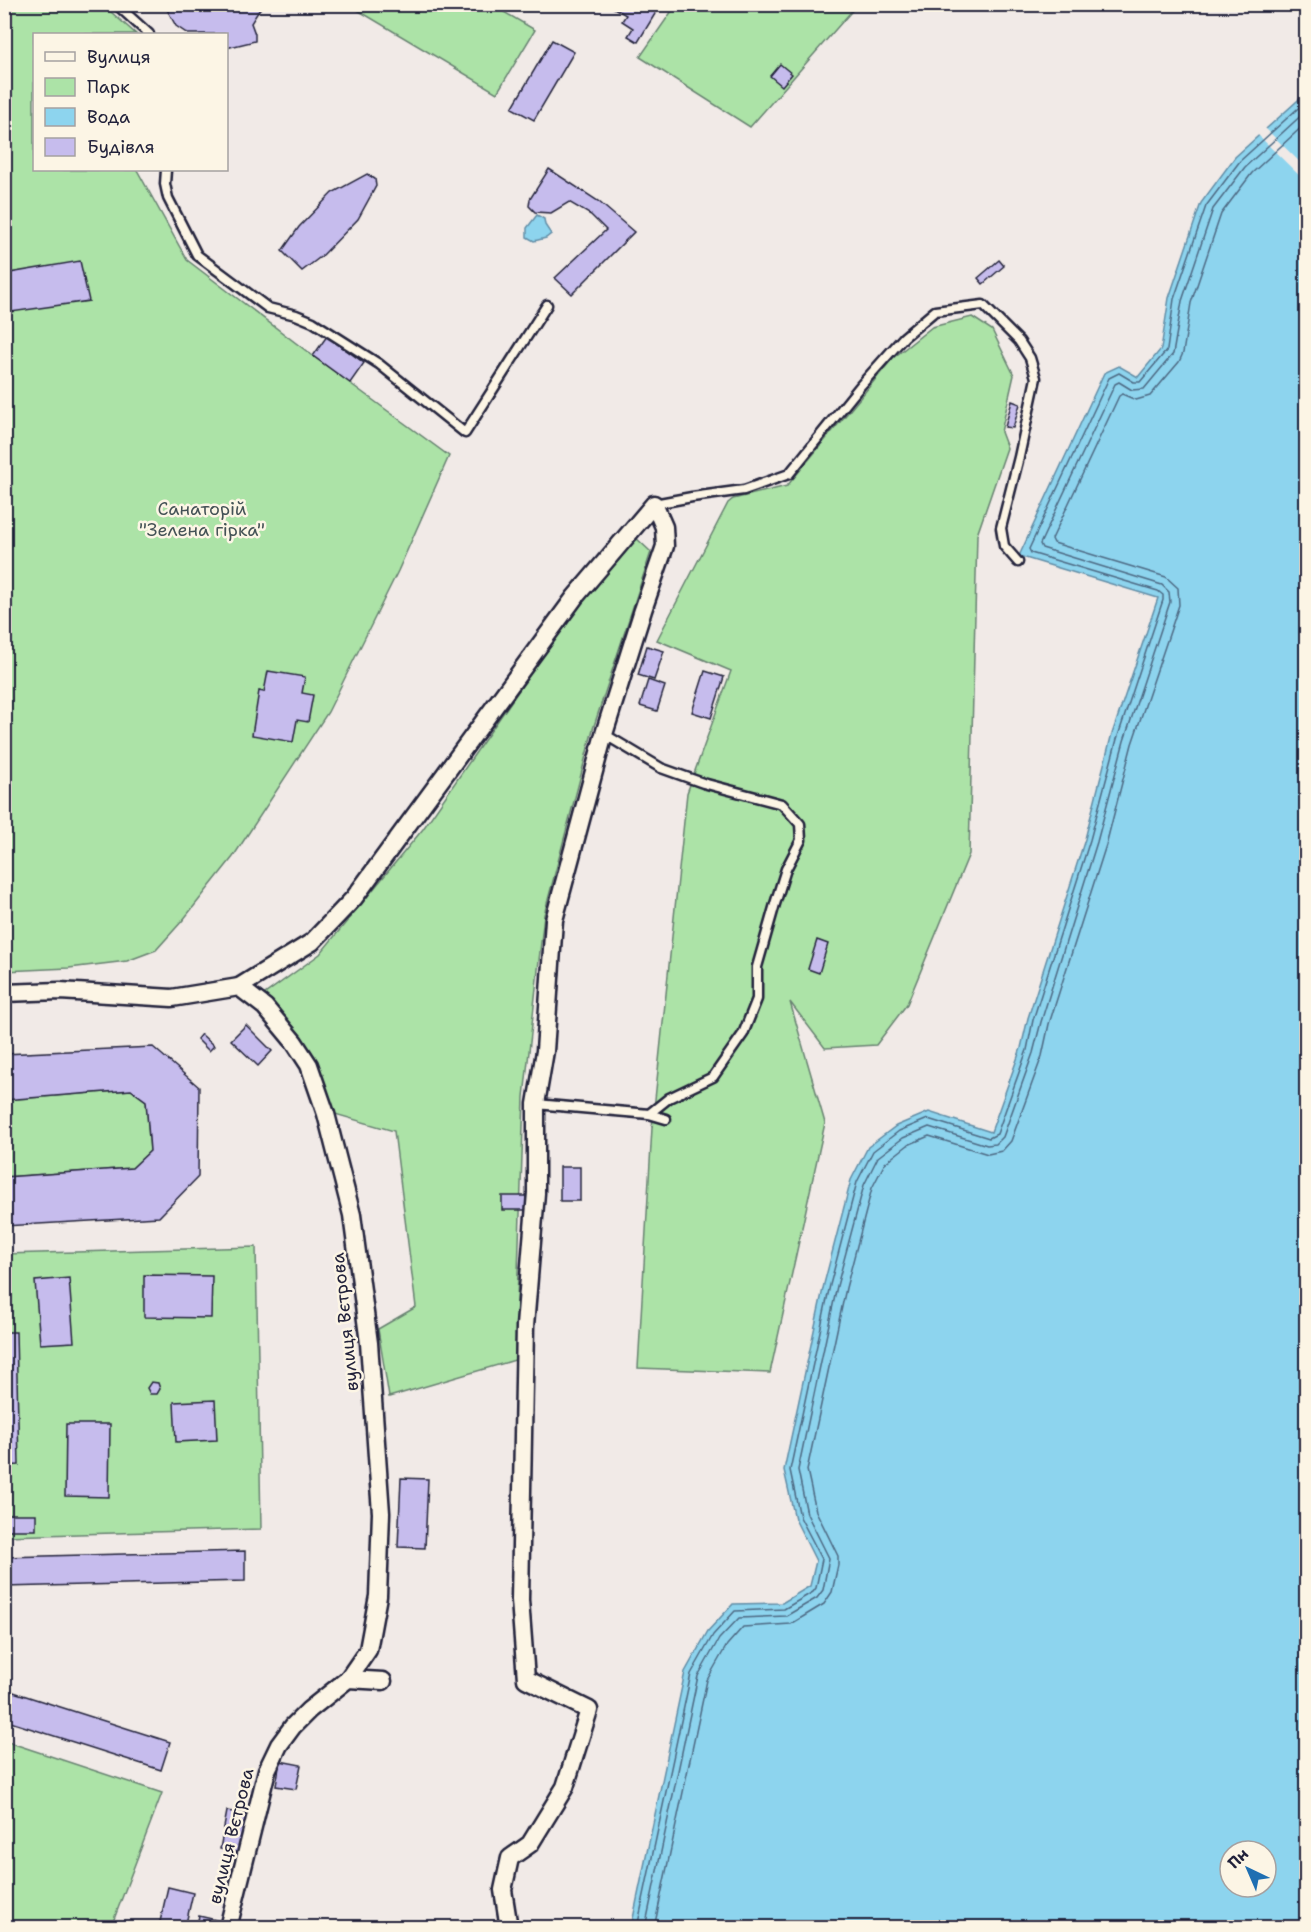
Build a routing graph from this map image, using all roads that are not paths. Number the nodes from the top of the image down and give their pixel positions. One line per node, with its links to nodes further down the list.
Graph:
1 (116, 4): 2 (lane)
2 (148, 33)
3 (166, 171): 4 (lane)
4 (547, 304)
5 (654, 504): 6 (lane); 7 (street); 8 (street)
6 (1018, 562)
7 (604, 734): 10 (street); 11 (lane)
8 (239, 987): 9 (street); 13 (street, вулиця Вєтрова)
9 (4, 993)
10 (536, 1104): 11 (lane); 16 (street)
11 (650, 1113): 12 (lane)
12 (666, 1119)
13 (348, 1679): 14 (street); 15 (street, вулиця Вєтрова)
14 (383, 1681)
15 (228, 1928)
16 (509, 1928)

